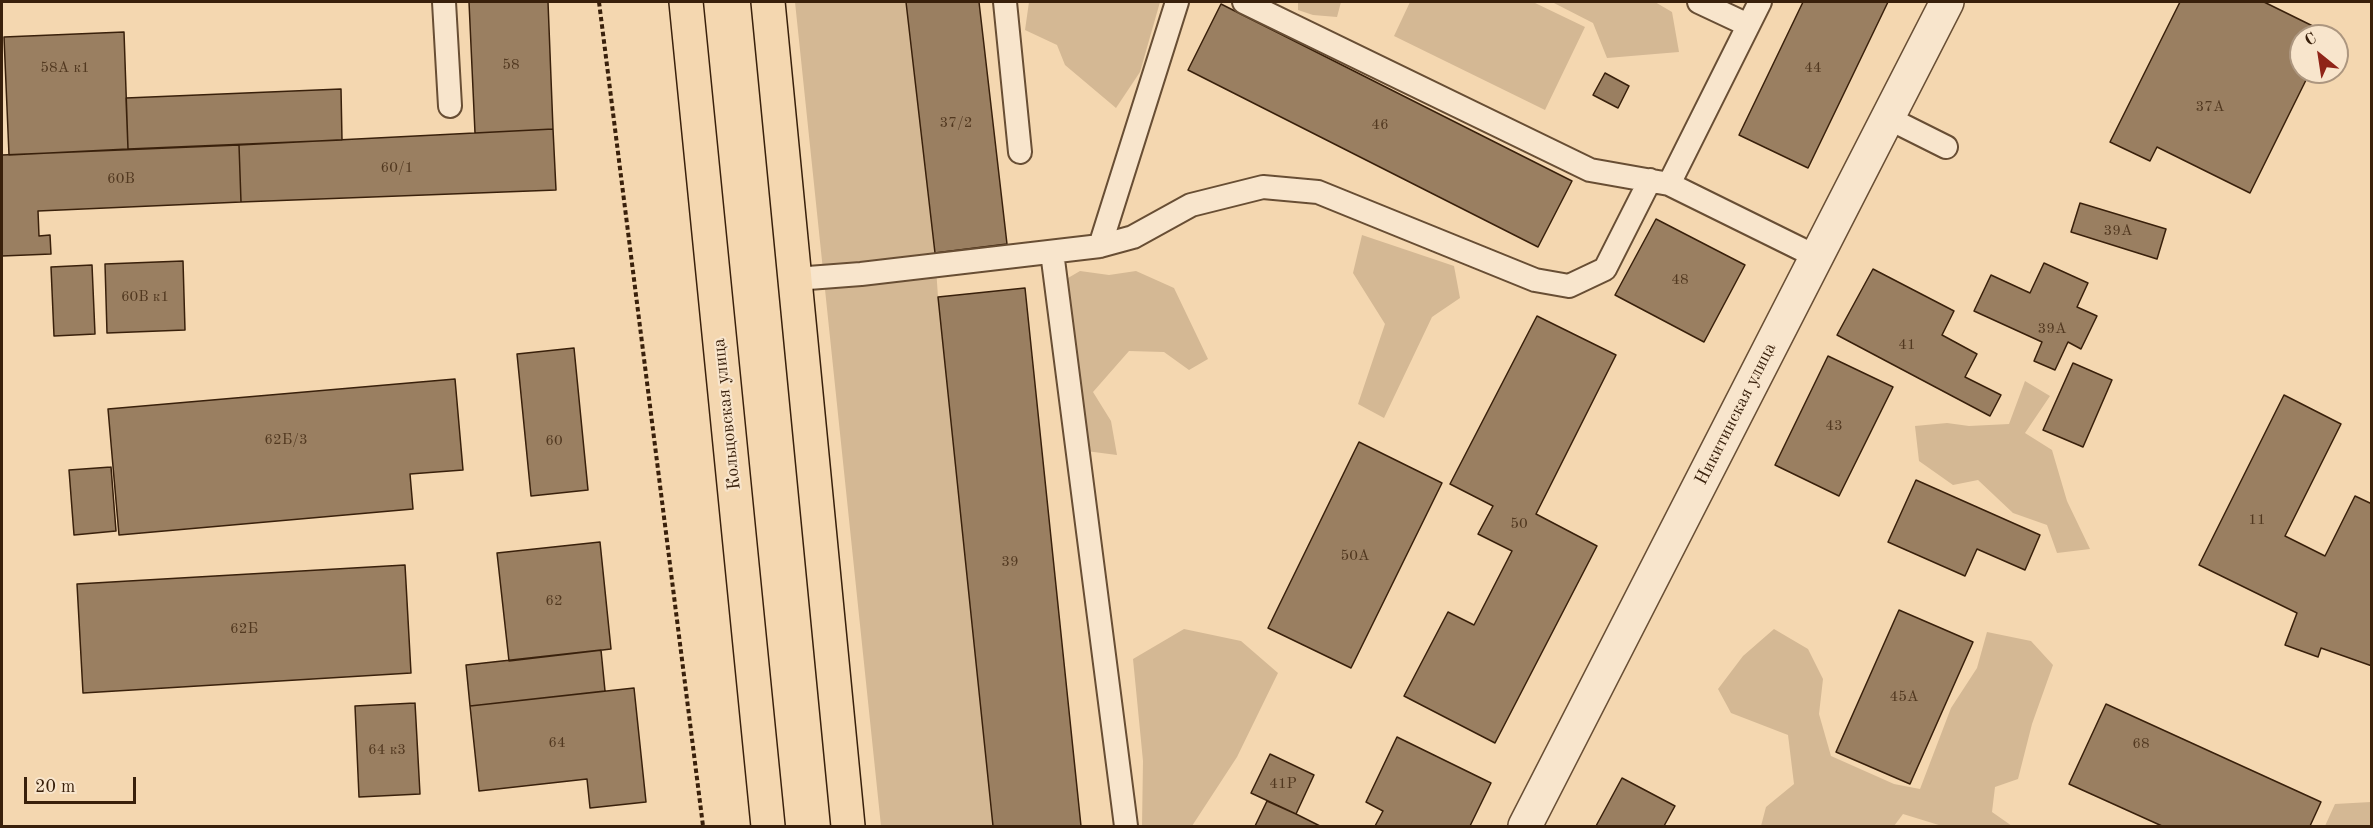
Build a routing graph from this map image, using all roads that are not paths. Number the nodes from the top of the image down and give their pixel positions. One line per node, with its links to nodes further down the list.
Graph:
1 (444, 2): 11 (lane)
2 (686, 2): 20 (main road, Кольцовская улица)
3 (768, 2): 19 (main road)
4 (1005, 2): 14 (lane)
5 (1177, 2): 16 (lane)
6 (1244, 2): 15 (lane)
7 (1699, 2): 10 (lane)
8 (1760, 2): 10 (lane)
9 (1947, 2): 12 (street, Никитинская улица)
10 (1748, 25): 15 (lane)
11 (450, 106)
12 (1888, 118): 13 (lane); 18 (street, Никитинская улица)
13 (1946, 147)
14 (1020, 152)
15 (1660, 182): 16 (lane); 18 (lane)
16 (1100, 246): 17 (lane)
17 (1052, 252): 19 (lane); 22 (lane)
18 (1817, 257): 23 (street, Никитинская улица)
19 (795, 279): 21 (main road)
20 (768, 826)
21 (848, 826)
22 (1126, 826)
23 (1525, 826)

